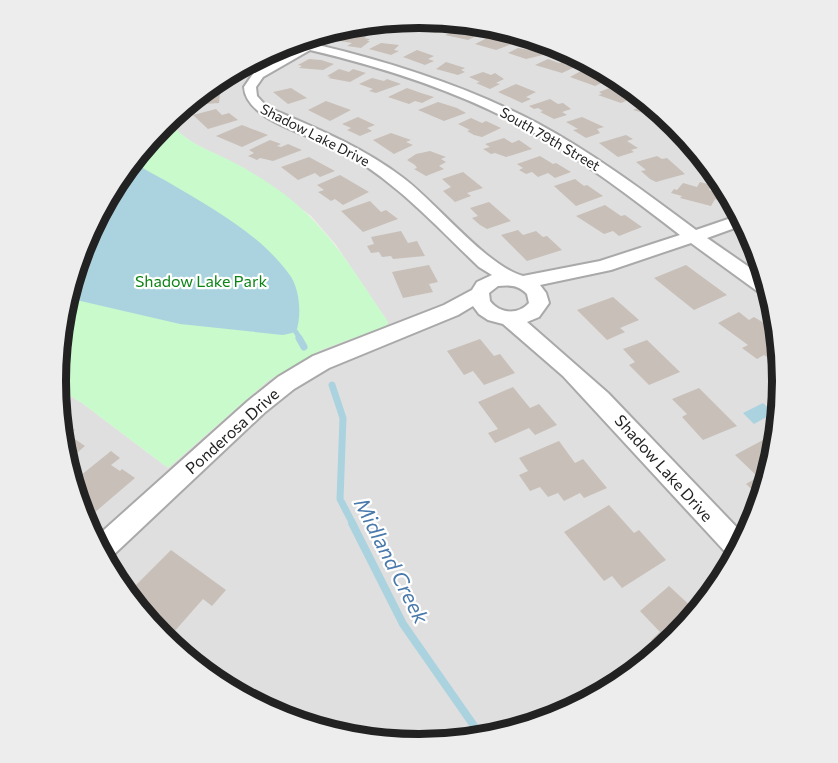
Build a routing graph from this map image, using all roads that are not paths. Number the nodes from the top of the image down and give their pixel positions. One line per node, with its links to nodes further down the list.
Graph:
1 (308, 46): 4 (street, South 79th Street)
2 (306, 47): 5 (street, Shadow Lake Drive)
3 (735, 223): 4 (street)
4 (693, 237): 6 (street); 8 (street, South 79th Street)
5 (458, 238): 7 (street, Shadow Lake Drive); 9 (street, Shadow Lake Drive)
6 (604, 266): 7 (street); 10 (street)
7 (516, 281): 9 (street); 10 (street)
8 (758, 283)
9 (480, 290): 11 (street); 12 (street, Ponderosa Drive)
10 (537, 307): 11 (street); 13 (street, Shadow Lake Drive)
11 (502, 317): 12 (street, Ponderosa Drive); 13 (street, Shadow Lake Drive)
12 (379, 339): 15 (street, Ponderosa Drive)
13 (591, 389): 14 (street, Shadow Lake Drive)
14 (733, 544)
15 (106, 545)

